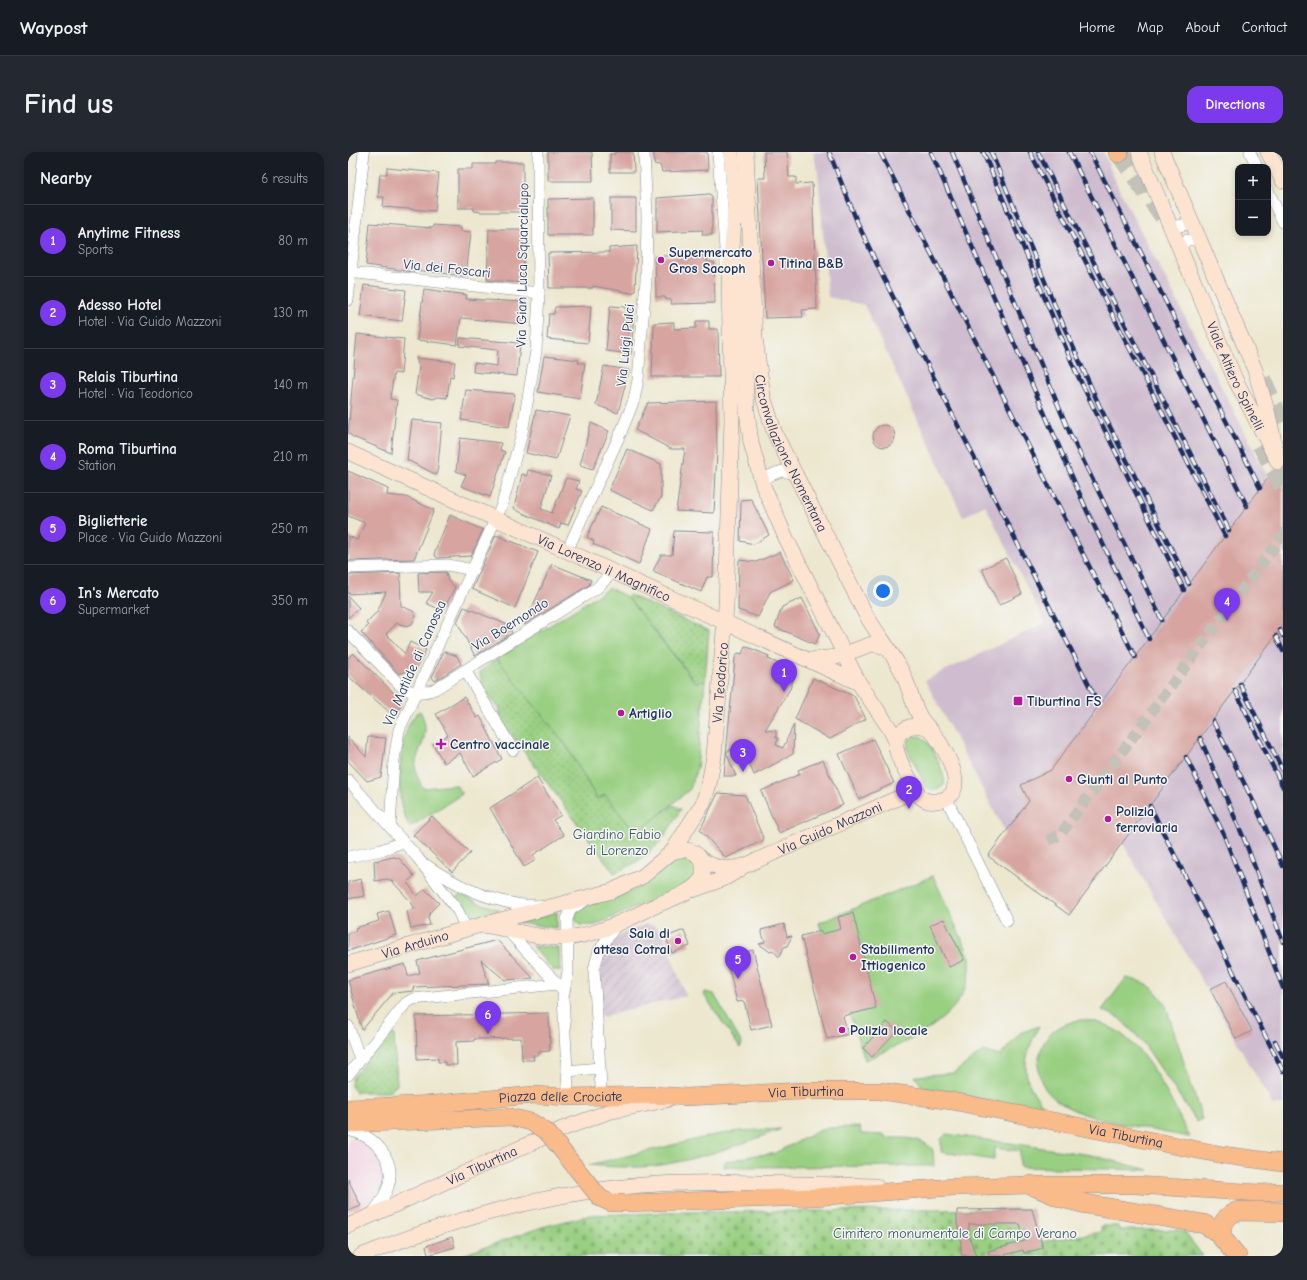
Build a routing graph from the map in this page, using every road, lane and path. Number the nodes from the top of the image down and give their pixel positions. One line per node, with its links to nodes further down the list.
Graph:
1 (364, 152): 20 (street)
2 (538, 152): 22 (street, Via Gian Luca Squarcialupo)
3 (644, 152): 29 (street, Via Luigi Pulci)
4 (718, 152): 21 (street, Circonvallazione Nomentana)
5 (731, 152): 14 (street, Circonvallazione Nomentana)
6 (746, 152): 25 (street, Circonvallazione Nomentana)
7 (1139, 152): 17 (street, Viale Altiero Spinelli)
8 (1162, 152): 15 (street, Viale Altiero Spinelli)
9 (1250, 152): 11 (street)
10 (1268, 152): 12 (street)
11 (1256, 164)
12 (1283, 181)
13 (1271, 196): 16 (street)
14 (734, 210): 21 (street, Circonvallazione Nomentana); 26 (street, Circonvallazione Nomentana)
15 (1190, 218): 17 (street); 18 (street, Viale Altiero Spinelli)
16 (1283, 222)
17 (1170, 227): 19 (street, Viale Altiero Spinelli)
18 (1199, 240): 19 (street); 19 (street, Viale Altiero Spinelli)
19 (1179, 248)
20 (350, 273): 22 (street, Via dei Foscari); 23 (street)
21 (729, 283): 27 (street, Circonvallazione Nomentana)
22 (540, 293): 28 (street, Via Gian Luca Squarcialupo)
23 (348, 300)
24 (348, 452): 28 (street, Via Lorenzo il Magnifico)
25 (794, 476): 26 (street); 35 (street, Circonvallazione Nomentana)
26 (761, 480): 36 (street, Circonvallazione Nomentana)
27 (730, 504): 33 (street, Via Teodorico)
28 (497, 518): 29 (street, Via Lorenzo il Magnifico); 31 (street, Via Matilde di Canossa)
29 (567, 551): 32 (street, Via Lorenzo il Magnifico)
30 (348, 568): 31 (street)
31 (473, 570): 40 (street, Via Matilde di Canossa)
32 (613, 572): 33 (street, Via Lorenzo il Magnifico); 38 (street, Via Boemondo)
33 (725, 622): 37 (street, Via Lorenzo il Magnifico); 49 (street, Via Teodorico)
34 (348, 631): 40 (street)
35 (887, 647): 36 (street); 41 (street, Circonvallazione Nomentana)
36 (845, 654): 37 (street); 39 (street, Circonvallazione Nomentana)
37 (810, 660): 39 (street, Via Lorenzo il Magnifico)
38 (465, 670): 40 (street, Via Boemondo); 43 (street)
39 (859, 683): 42 (street, Circonvallazione Nomentana)
40 (418, 693): 47 (street, Via Matilde di Canossa)
41 (928, 728): 42 (street); 46 (street, Circonvallazione Nomentana)
42 (896, 741): 45 (street, Circonvallazione Nomentana)
43 (513, 750)
44 (348, 780): 47 (street)
45 (916, 790): 46 (street, Circonvallazione Nomentana); 53 (street, Via Guido Mazzoni)
46 (946, 798): 57 (street)
47 (390, 827): 48 (street)
48 (403, 842): 50 (street); 51 (street)
49 (672, 852): 52 (street, Via Guido Mazzoni); 55 (street, Via Teodorico)
50 (348, 857)
51 (417, 857): 56 (street); 60 (street)
52 (702, 860): 53 (street, Via Guido Mazzoni); 54 (street)
53 (744, 866): 54 (street, Via Guido Mazzoni)
54 (688, 892): 59 (street, Via Guido Mazzoni)
55 (597, 895): 56 (street, Via Arduino); 62 (street)
56 (554, 906): 58 (street, Via Arduino)
57 (1007, 921)
58 (482, 925): 60 (street, Via Arduino); 61 (street, Via Guido Mazzoni)
59 (616, 925): 62 (street, Via Guido Mazzoni); 67 (street)
60 (466, 929): 63 (street, Via Arduino)
61 (507, 930): 62 (street, Via Guido Mazzoni); 64 (street)
62 (567, 937): 64 (street)
63 (348, 964)
64 (560, 987): 66 (street); 68 (street)
65 (349, 1032): 66 (street)
66 (360, 1059): 69 (street)
67 (599, 1068): 68 (street); 70 (street)
68 (567, 1070): 71 (street)
69 (348, 1075)
70 (601, 1087)
71 (568, 1089)
72 (687, 1097): 73 (main road, Piazza delle Crociate); 76 (main road, Via Tiburtina); 81 (street, Via Tiburtina)
73 (349, 1106)
74 (348, 1124): 78 (main road, bridge)
75 (348, 1130): 81 (street)
76 (1283, 1163)
77 (1031, 1185): 78 (main road); 79 (main road); 83 (highway)
78 (953, 1188): 84 (street)
79 (1283, 1192)
80 (1283, 1212): 83 (highway)
81 (371, 1216): 82 (street, Via Tiburtina)
82 (348, 1226)
83 (1223, 1229): 85 (highway)
84 (361, 1256)
85 (1237, 1256)

